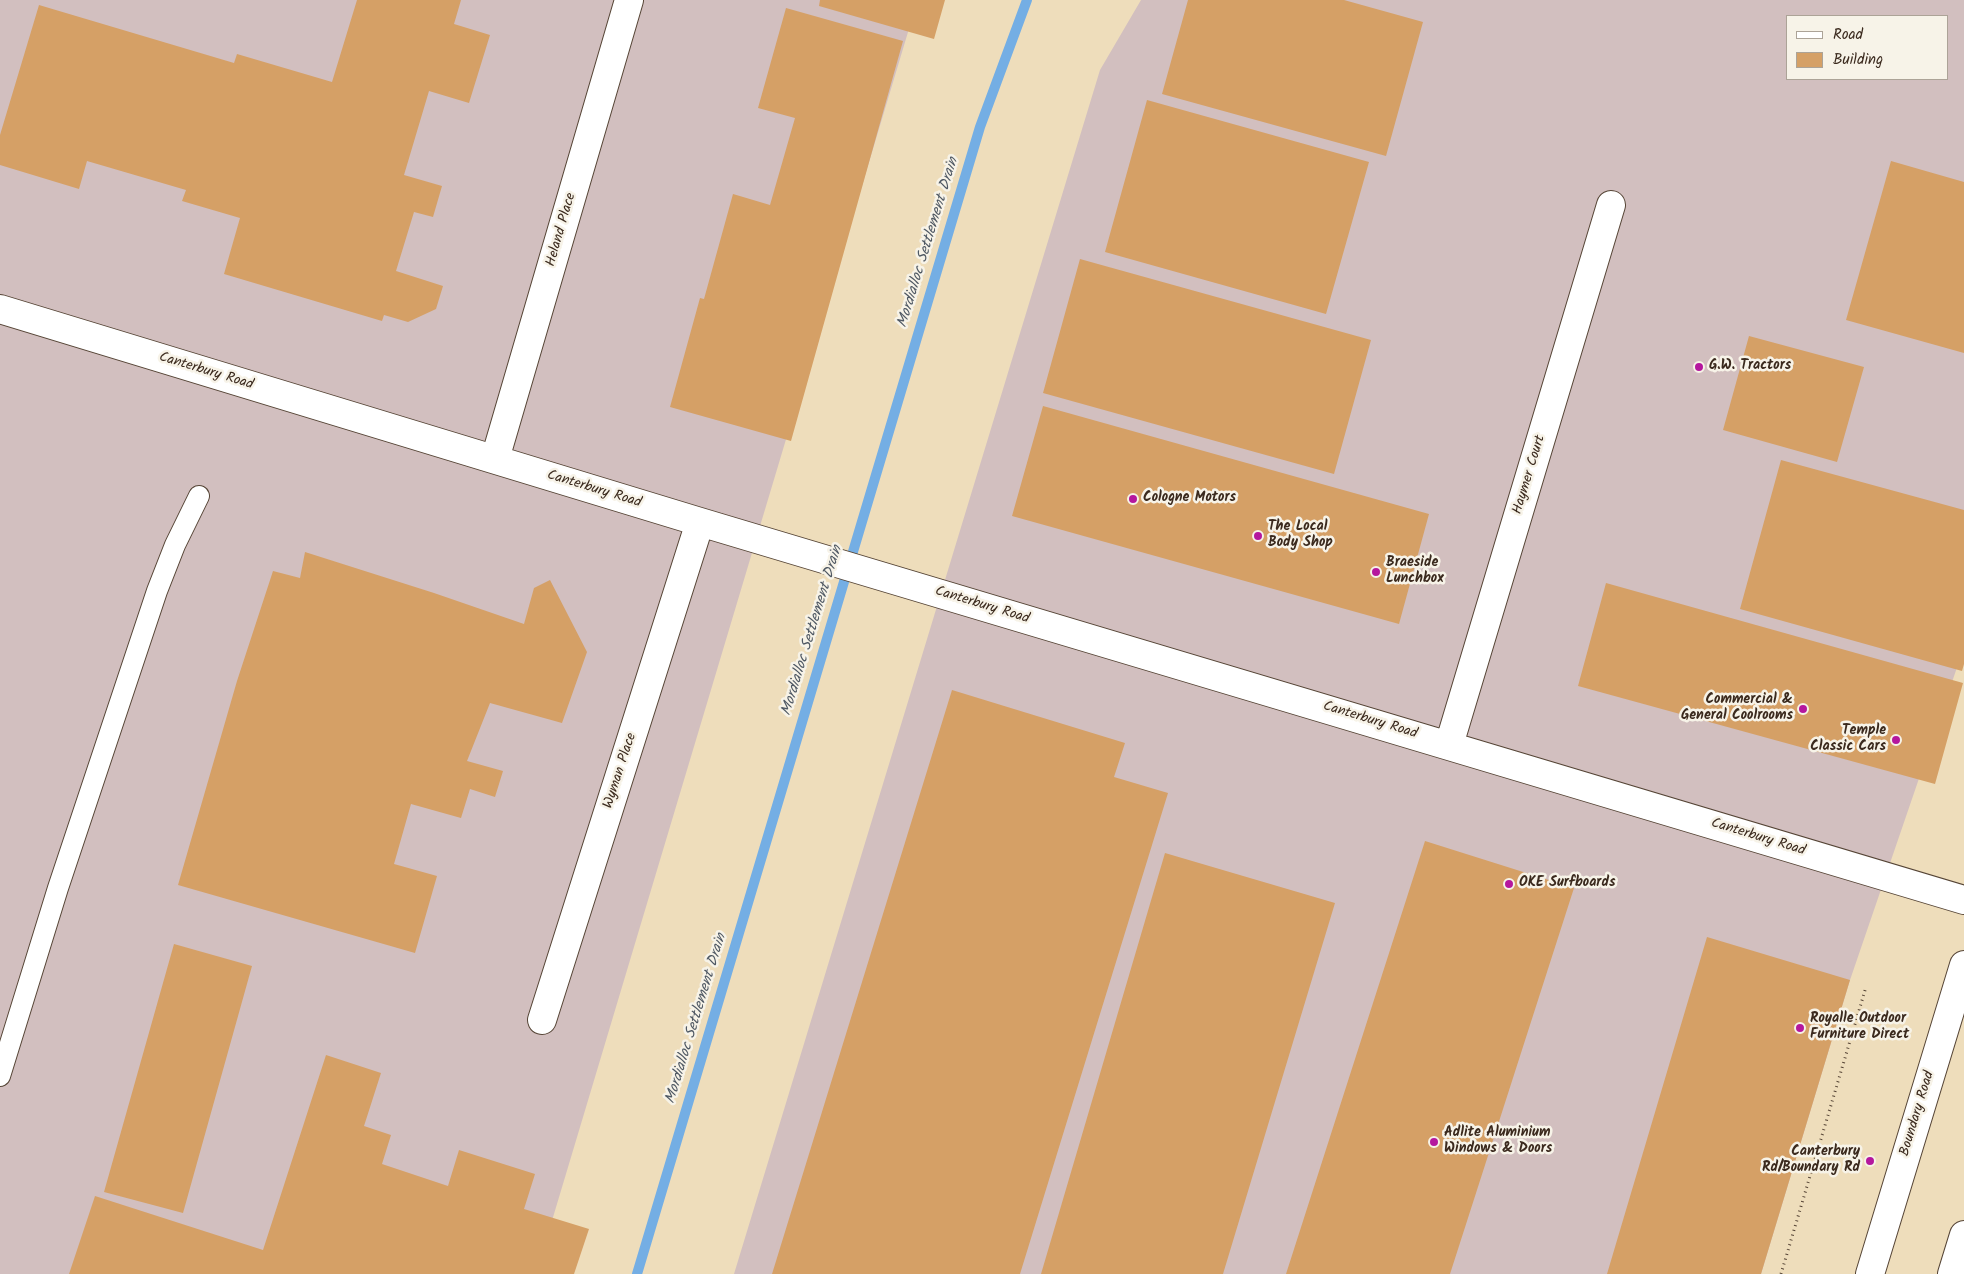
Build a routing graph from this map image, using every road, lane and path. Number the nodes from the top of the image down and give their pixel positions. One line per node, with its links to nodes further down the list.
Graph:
1 (629, 0): 4 (street, Heland Place)
2 (1611, 205): 7 (street, Haymer Court)
3 (0, 309): 4 (street, Canterbury Road)
4 (495, 460): 6 (street, Canterbury Road)
5 (200, 496): 12 (lane)
6 (700, 522): 7 (street, Canterbury Road); 11 (street, Wyman Place)
7 (1449, 745): 8 (street, Canterbury Road)
8 (1964, 900)
9 (1964, 966): 14 (street, Boundary Road)
10 (1866, 987): 15 (path)
11 (542, 1020)
12 (0, 1076)
13 (1964, 1235): 16 (street)
14 (1865, 1270)
15 (1781, 1274)
16 (1952, 1274)

